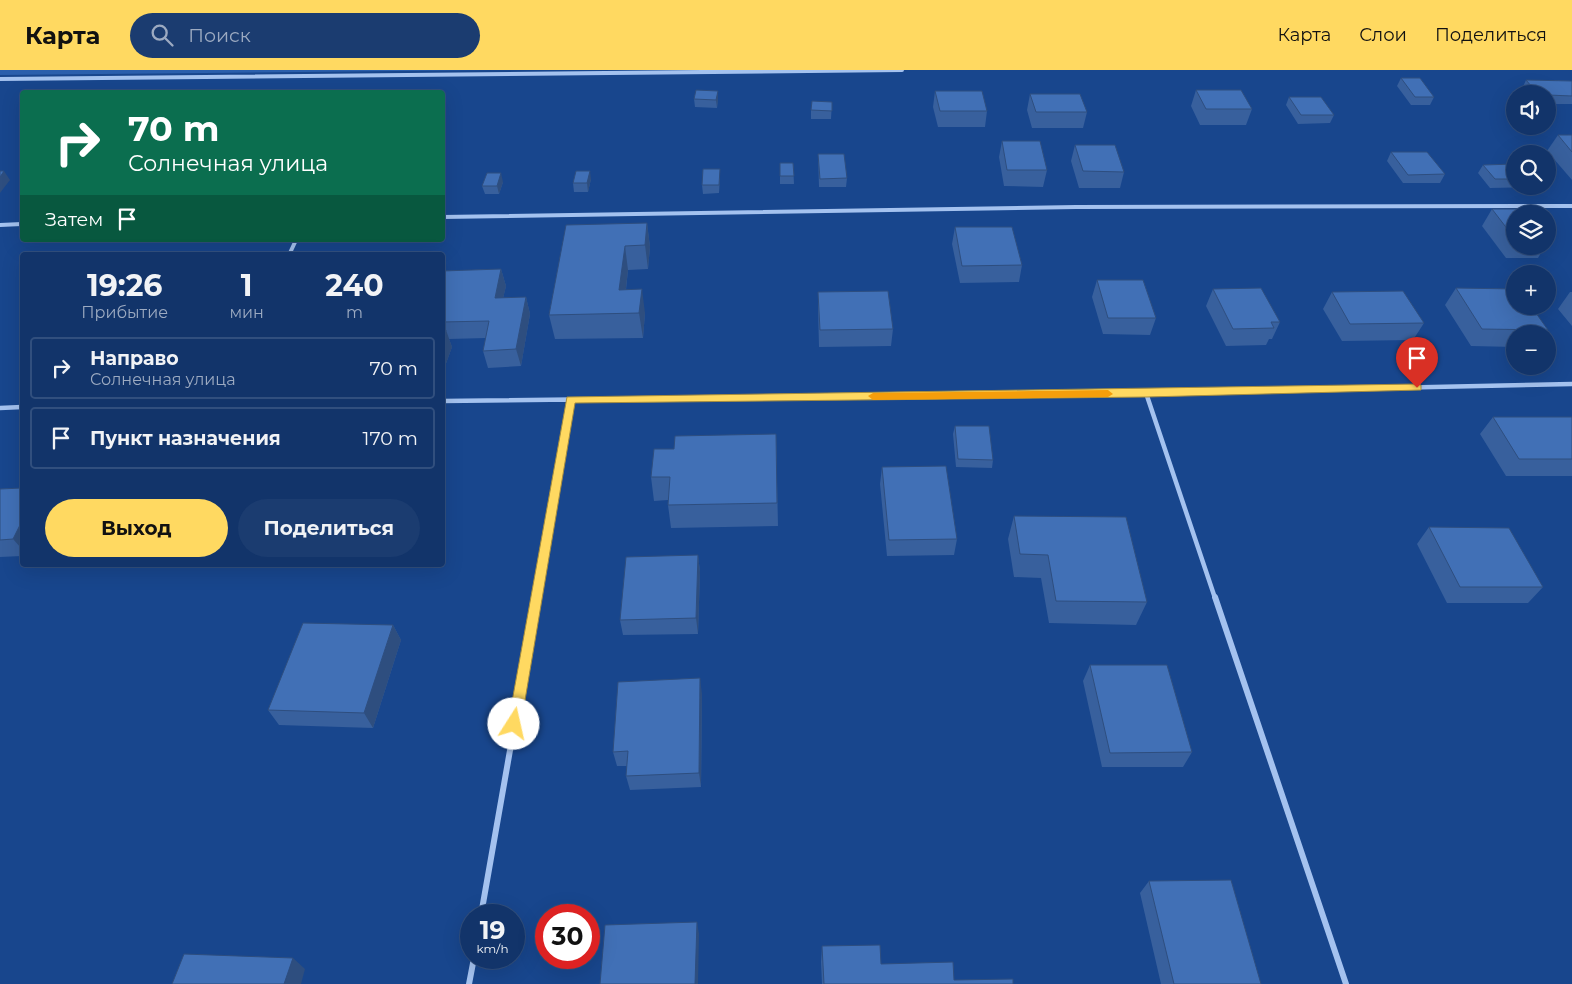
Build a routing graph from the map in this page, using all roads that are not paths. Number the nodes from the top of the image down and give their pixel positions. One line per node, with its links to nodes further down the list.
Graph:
1 (902, 70): 2 (street)
2 (0, 79)
3 (1572, 206): 4 (street)
4 (445, 218)
5 (20, 224): 6 (street)
6 (0, 225)
7 (1572, 384): 8 (street)
8 (1146, 393): 9 (street); 16 (street)
9 (571, 400): 10 (street); 13 (street)
10 (445, 401)
11 (20, 407): 12 (street)
12 (0, 408)
13 (483, 904)
14 (472, 969): 15 (street)
15 (469, 984)
16 (1346, 984)

